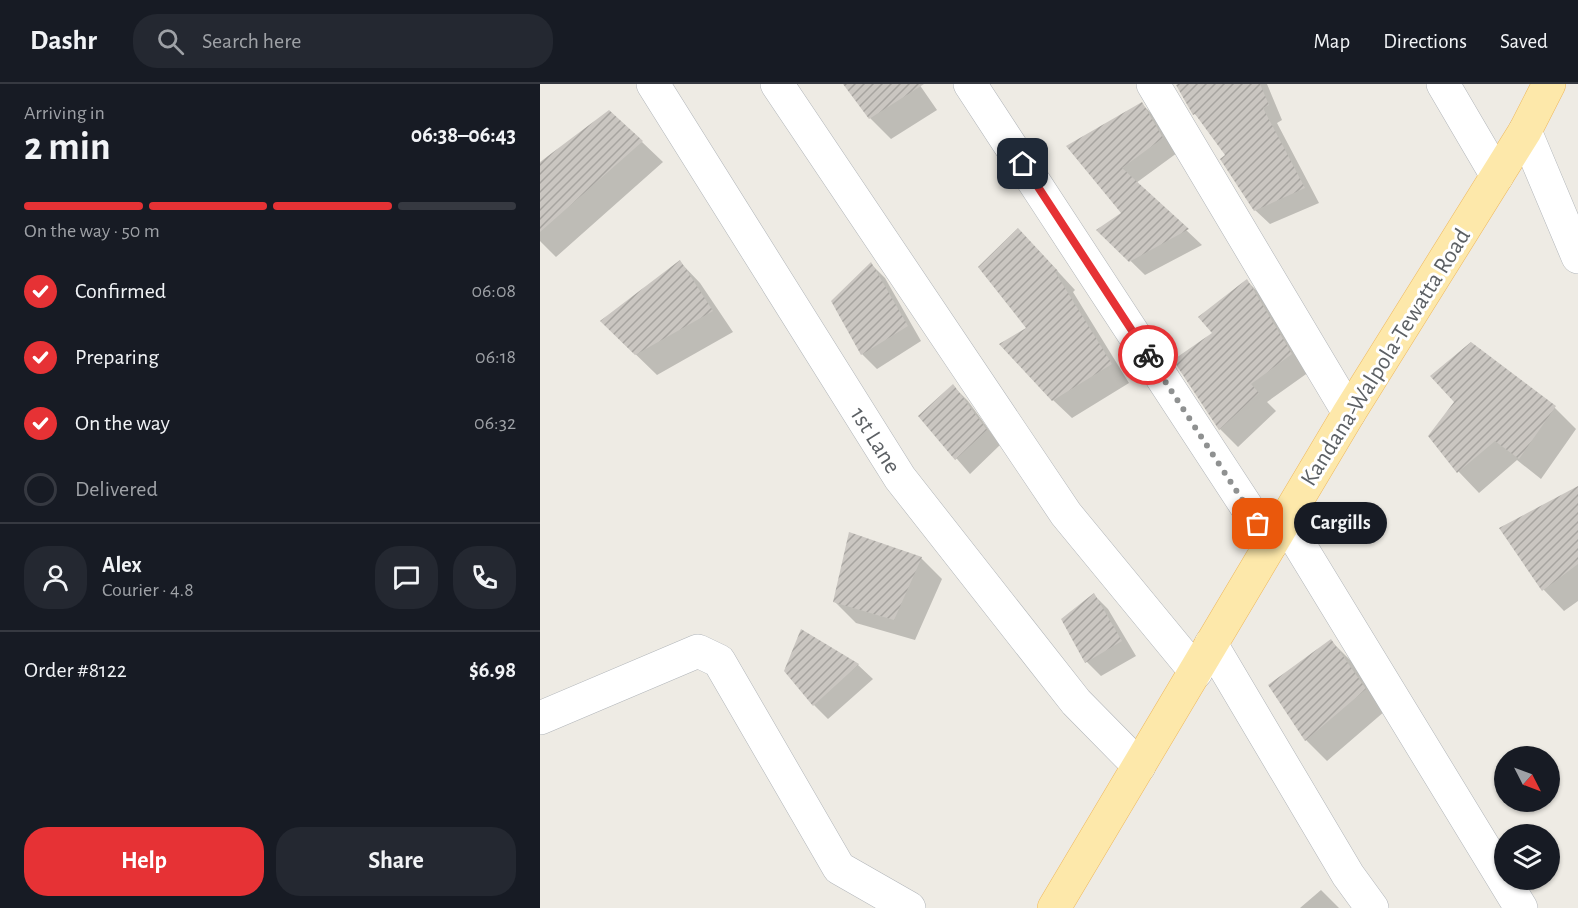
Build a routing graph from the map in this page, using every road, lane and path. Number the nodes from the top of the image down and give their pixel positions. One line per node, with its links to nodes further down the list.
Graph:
1 (653, 84): 14 (street, 1st Lane)
2 (777, 84): 12 (street)
3 (970, 84): 11 (street)
4 (1153, 84): 10 (street)
5 (1443, 84): 8 (street)
6 (1549, 84): 7 (main road, Kandana-Walpola-Tewatta Road)
7 (1525, 131): 8 (main road, Kandana-Walpola-Tewatta Road); 9 (street)
8 (1497, 176): 10 (main road, Kandana-Walpola-Tewatta Road)
9 (1578, 257)
10 (1349, 413): 11 (main road, Kandana-Walpola-Tewatta Road)
11 (1278, 532): 12 (main road, Kandana-Walpola-Tewatta Road); 18 (street)
12 (1204, 658): 14 (main road, Kandana-Walpola-Tewatta Road); 17 (street)
13 (540, 718): 15 (street)
14 (1140, 766): 16 (main road, Kandana-Walpola-Tewatta Road)
15 (909, 908)
16 (1054, 908)
17 (1372, 908)
18 (1521, 908)

